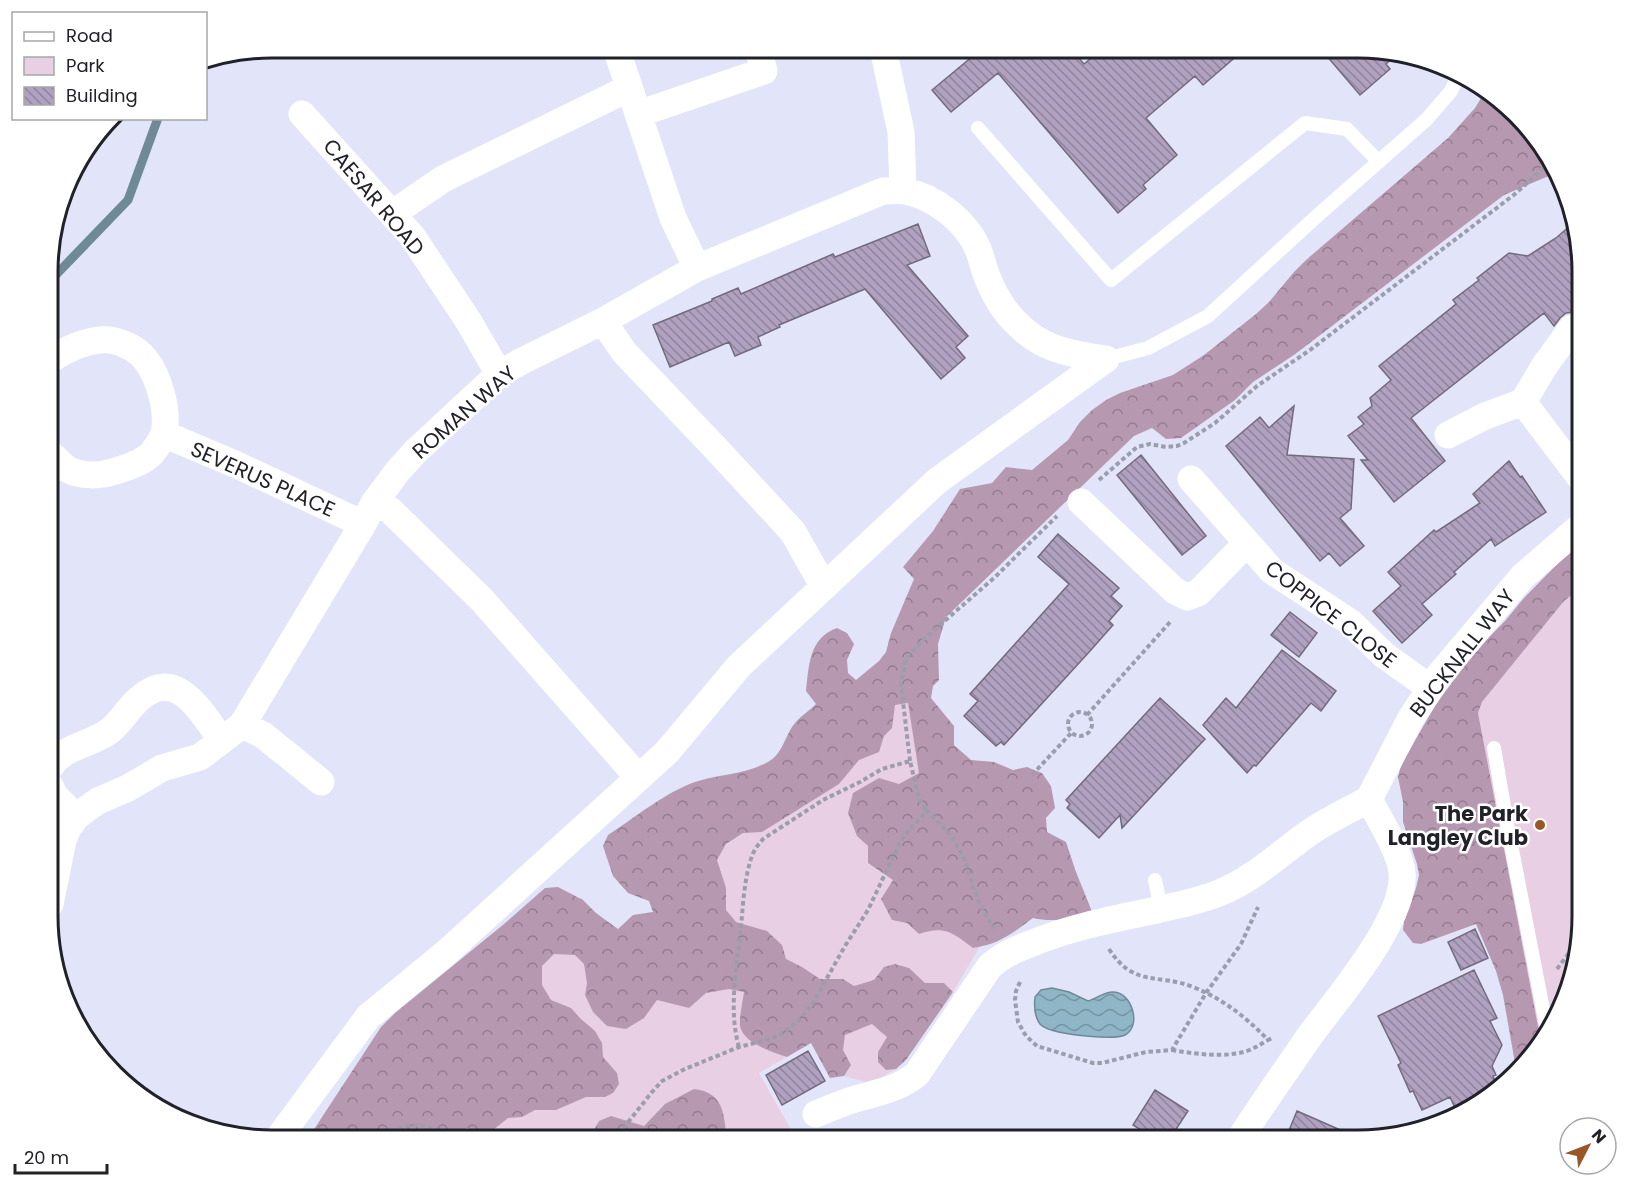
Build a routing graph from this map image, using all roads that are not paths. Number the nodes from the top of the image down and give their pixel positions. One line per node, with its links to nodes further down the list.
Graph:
1 (619, 58): 5 (street)
2 (761, 58): 7 (street)
3 (885, 58): 10 (street)
4 (1455, 82): 9 (lane)
5 (629, 87): 7 (street); 11 (street)
6 (302, 114): 11 (street, CAESAR ROAD)
7 (638, 114): 12 (street)
8 (978, 128): 9 (lane)
9 (1379, 162): 16 (lane)
10 (903, 190): 12 (street, ROMAN WAY); 16 (street)
11 (392, 214): 17 (street, CAESAR ROAD)
12 (697, 268): 13 (street, ROMAN WAY)
13 (603, 321): 17 (street, ROMAN WAY); 28 (street)
14 (1571, 329): 18 (street)
15 (58, 355): 19 (street, SEVERUS PLACE)
16 (1106, 359): 28 (street)
17 (499, 374): 25 (street, ROMAN WAY)
18 (1523, 402): 20 (street); 22 (street)
19 (164, 434): 21 (street, SEVERUS PLACE); 25 (street, SEVERUS PLACE)
20 (1448, 435)
21 (58, 461)
22 (1571, 466)
23 (1191, 479): 27 (street, COPPICE CLOSE)
24 (1078, 500): 27 (street)
25 (368, 513): 30 (street, ROMAN WAY); 33 (street, SEVERUS PLACE)
26 (1571, 534): 29 (street, BUCKNALL WAY)
27 (1247, 543): 29 (street, COPPICE CLOSE)
28 (824, 587): 33 (street)
29 (1430, 688): 35 (street, BUCKNALL WAY)
30 (232, 733): 32 (street); 34 (street); 37 (street, ROMAN WAY)
31 (1494, 748): 41 (lane)
32 (59, 757)
33 (638, 777): 43 (street)
34 (321, 782)
35 (1369, 799): 40 (street); 44 (street)
36 (59, 800): 37 (street)
37 (76, 817): 38 (street, ROMAN WAY)
38 (59, 860)
39 (1155, 880): 40 (lane)
40 (1161, 909): 42 (street)
41 (1545, 1018)
42 (816, 1114)
43 (284, 1130)
44 (1246, 1130)

